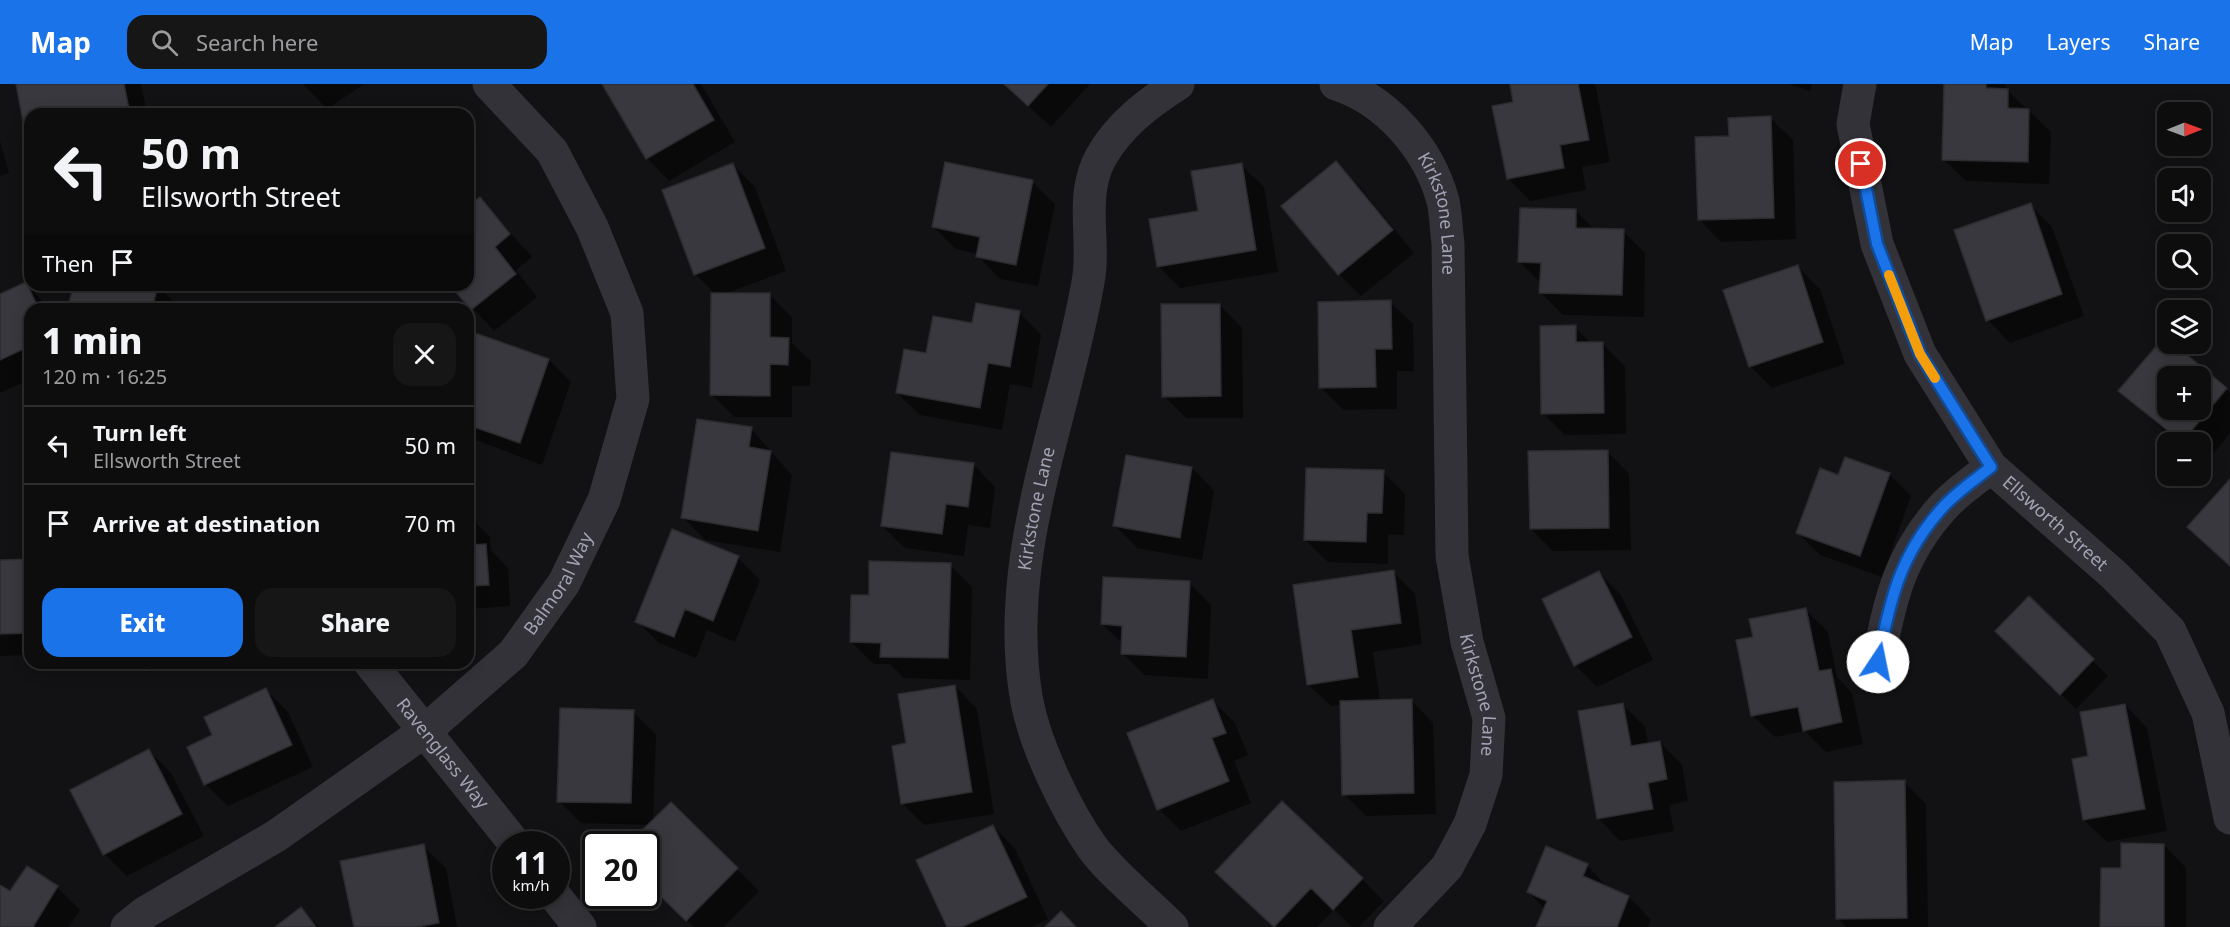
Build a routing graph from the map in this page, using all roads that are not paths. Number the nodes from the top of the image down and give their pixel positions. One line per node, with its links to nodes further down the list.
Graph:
1 (489, 84): 8 (street, Balmoral Way)
2 (1178, 84): 14 (street, Kirkstone Lane)
3 (1336, 84): 15 (street, Kirkstone Lane)
4 (1860, 84): 5 (street, Ellsworth Street)
5 (1991, 467): 6 (street); 9 (street, Ellsworth Street)
6 (1878, 662)
7 (375, 669): 8 (street, Ravenglass Way)
8 (425, 731): 10 (street, Ravenglass Way); 12 (street, Balmoral Way)
9 (2230, 818)
10 (505, 831)
11 (565, 909): 13 (street)
12 (127, 927)
13 (580, 927)
14 (1172, 927)
15 (1390, 927)

